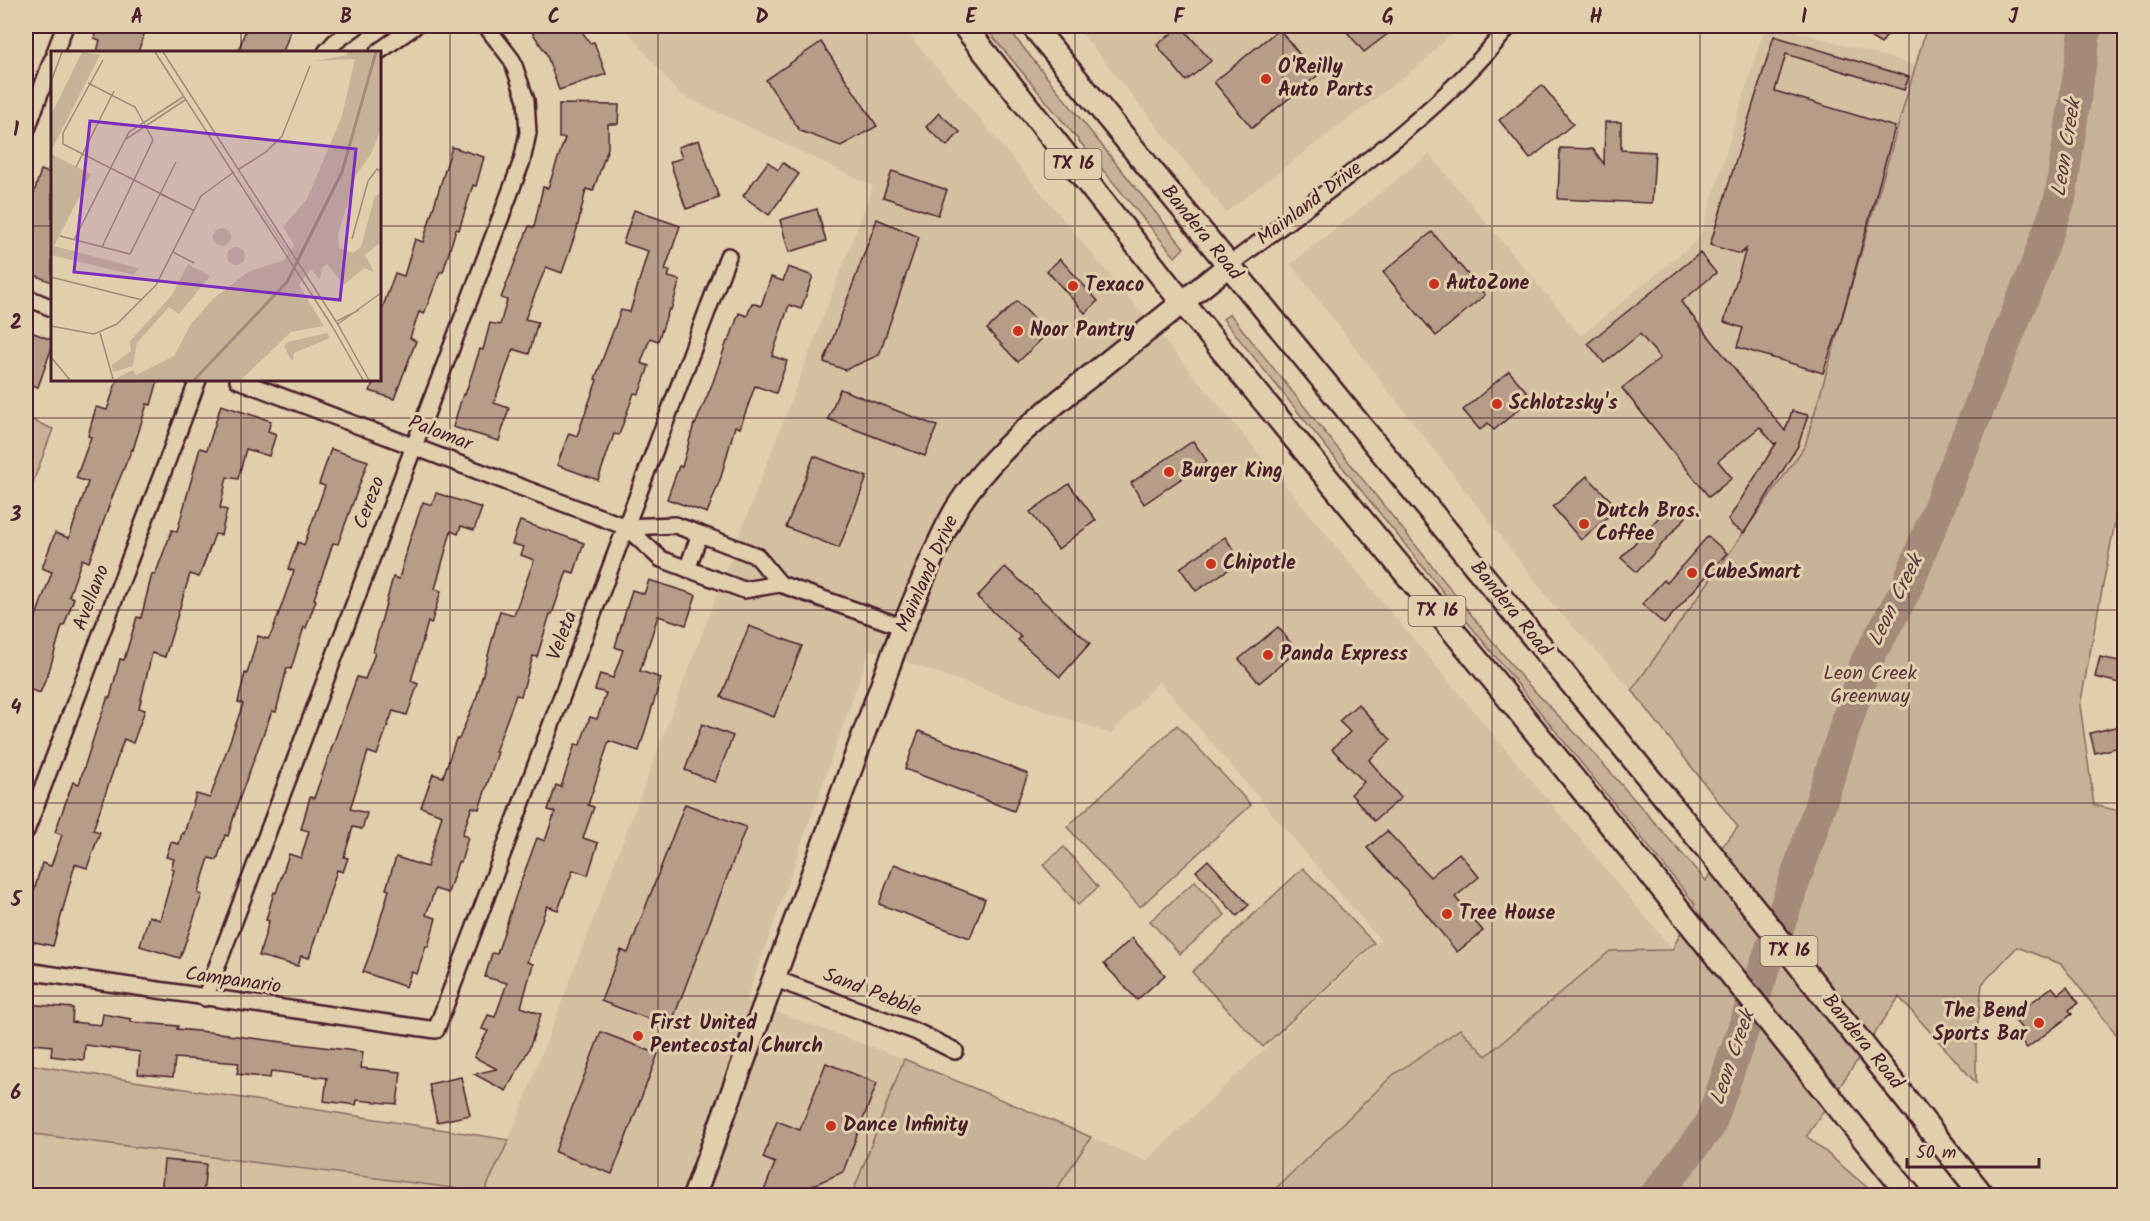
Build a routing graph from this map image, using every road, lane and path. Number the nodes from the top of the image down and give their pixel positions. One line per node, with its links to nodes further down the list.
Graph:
1 (65, 26): 8 (street)
2 (357, 26): 9 (street)
3 (414, 26): 10 (street)
4 (486, 26): 20 (street, Cerezo)
5 (964, 26): 16 (main road, TX 16)
6 (1033, 26): 14 (main road, Bandera Road / TX 16)
7 (1509, 26): 14 (street, Mainland Drive)
8 (55, 51)
9 (327, 51)
10 (379, 51)
11 (51, 63): 12 (street)
12 (26, 132)
13 (728, 256): 21 (street, Veleta)
14 (1228, 266): 16 (main road, Mainland Drive); 34 (main road, Bandera Road / TX 16)
15 (26, 297): 17 (street)
16 (1182, 302): 25 (main road, Mainland Drive); 33 (main road, TX 16)
17 (51, 308)
18 (198, 381): 26 (street, Avellano)
19 (241, 381): 20 (street, Palomar)
20 (414, 446): 21 (street, Palomar); 29 (street, Cerezo)
21 (626, 527): 22 (street, Palomar); 23 (street, Palomar); 30 (street, Veleta)
22 (700, 534): 23 (street); 24 (street, Palomar)
23 (687, 569): 24 (street, Palomar)
24 (780, 584): 25 (street, Palomar)
25 (903, 627): 28 (main road, Mainland Drive)
26 (26, 831)
27 (26, 970): 29 (street, Campanario)
28 (773, 978): 31 (street, Sand Pebble); 32 (main road, Mainland Drive)
29 (205, 998): 30 (street, Campanario)
30 (436, 1030)
31 (955, 1051)
32 (694, 1196)
33 (1910, 1196)
34 (1983, 1196)

